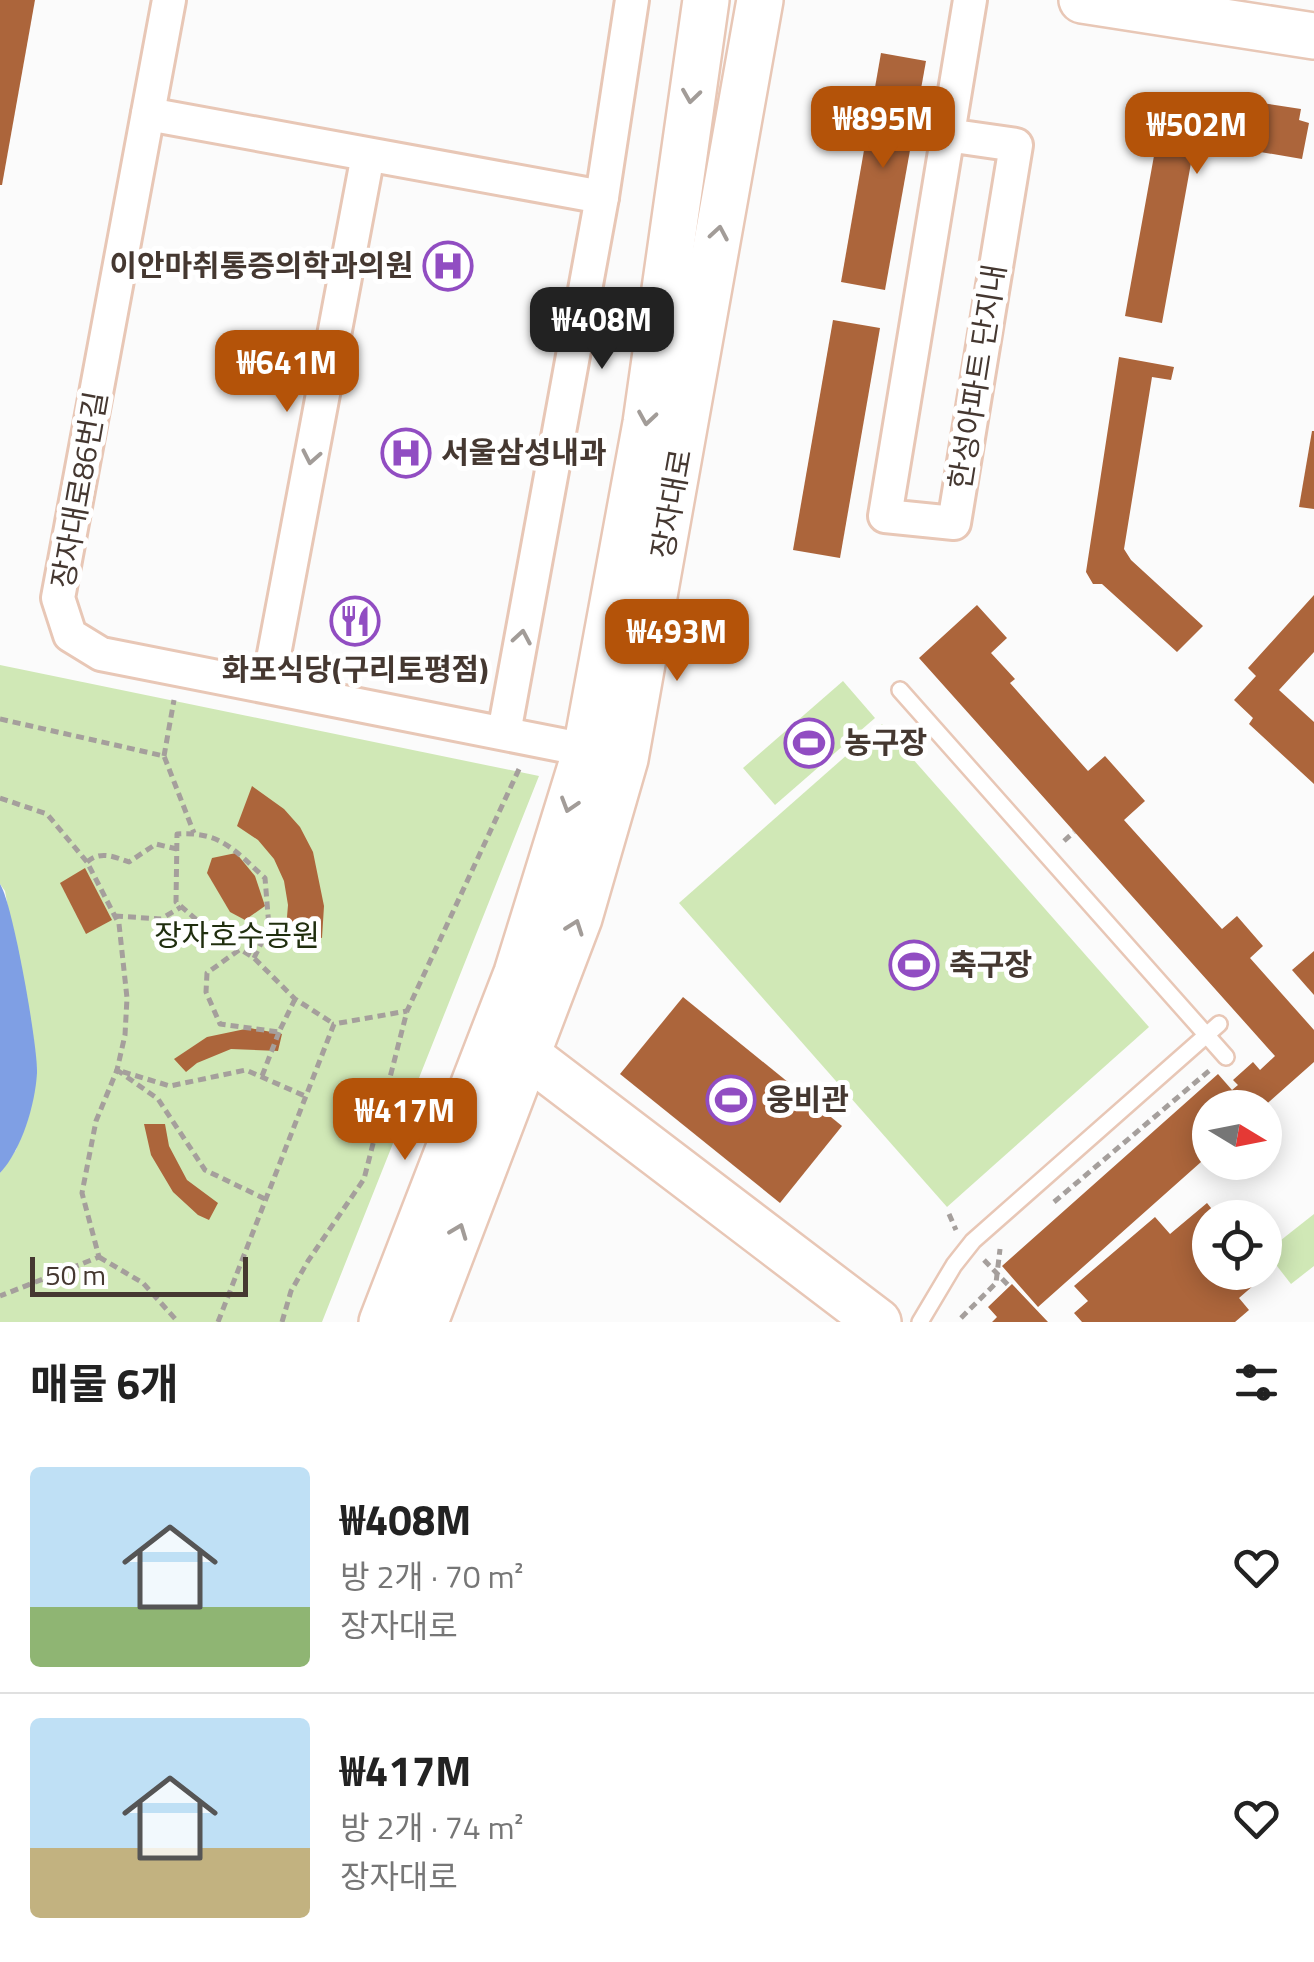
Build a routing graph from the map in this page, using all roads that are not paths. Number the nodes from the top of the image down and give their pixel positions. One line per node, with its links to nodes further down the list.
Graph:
1 (169, 0): 8 (street, 장자대로86번길)
2 (632, 0): 11 (street)
3 (706, 0): 15 (street, 장자대로, one-way to 15)
4 (760, 0): 17 (street, 장자대로, one-way to 4)
5 (970, 0): 9 (street)
6 (1082, 0): 7 (street)
7 (1314, 36)
8 (148, 114): 10 (street); 12 (street, 장자대로86번길)
9 (948, 135): 9 (street, 한성아파트 단지내)
10 (368, 155): 11 (street); 12 (street, one-way to 12)
11 (602, 197): 14 (street, one-way to 11)
12 (268, 686): 14 (street, 장자대로86번길)
13 (900, 690): 16 (lane)
14 (504, 733): 15 (street, 장자대로86번길)
15 (586, 750): 17 (street, 장자대로, one-way to 17)
16 (1212, 1029): 18 (lane); 22 (lane)
17 (511, 1042): 19 (street, 장자대로); 20 (street, 장자대로, one-way to 17); 21 (street)
18 (1226, 1057)
19 (382, 1322)
20 (425, 1322)
21 (878, 1322)
22 (920, 1322)

